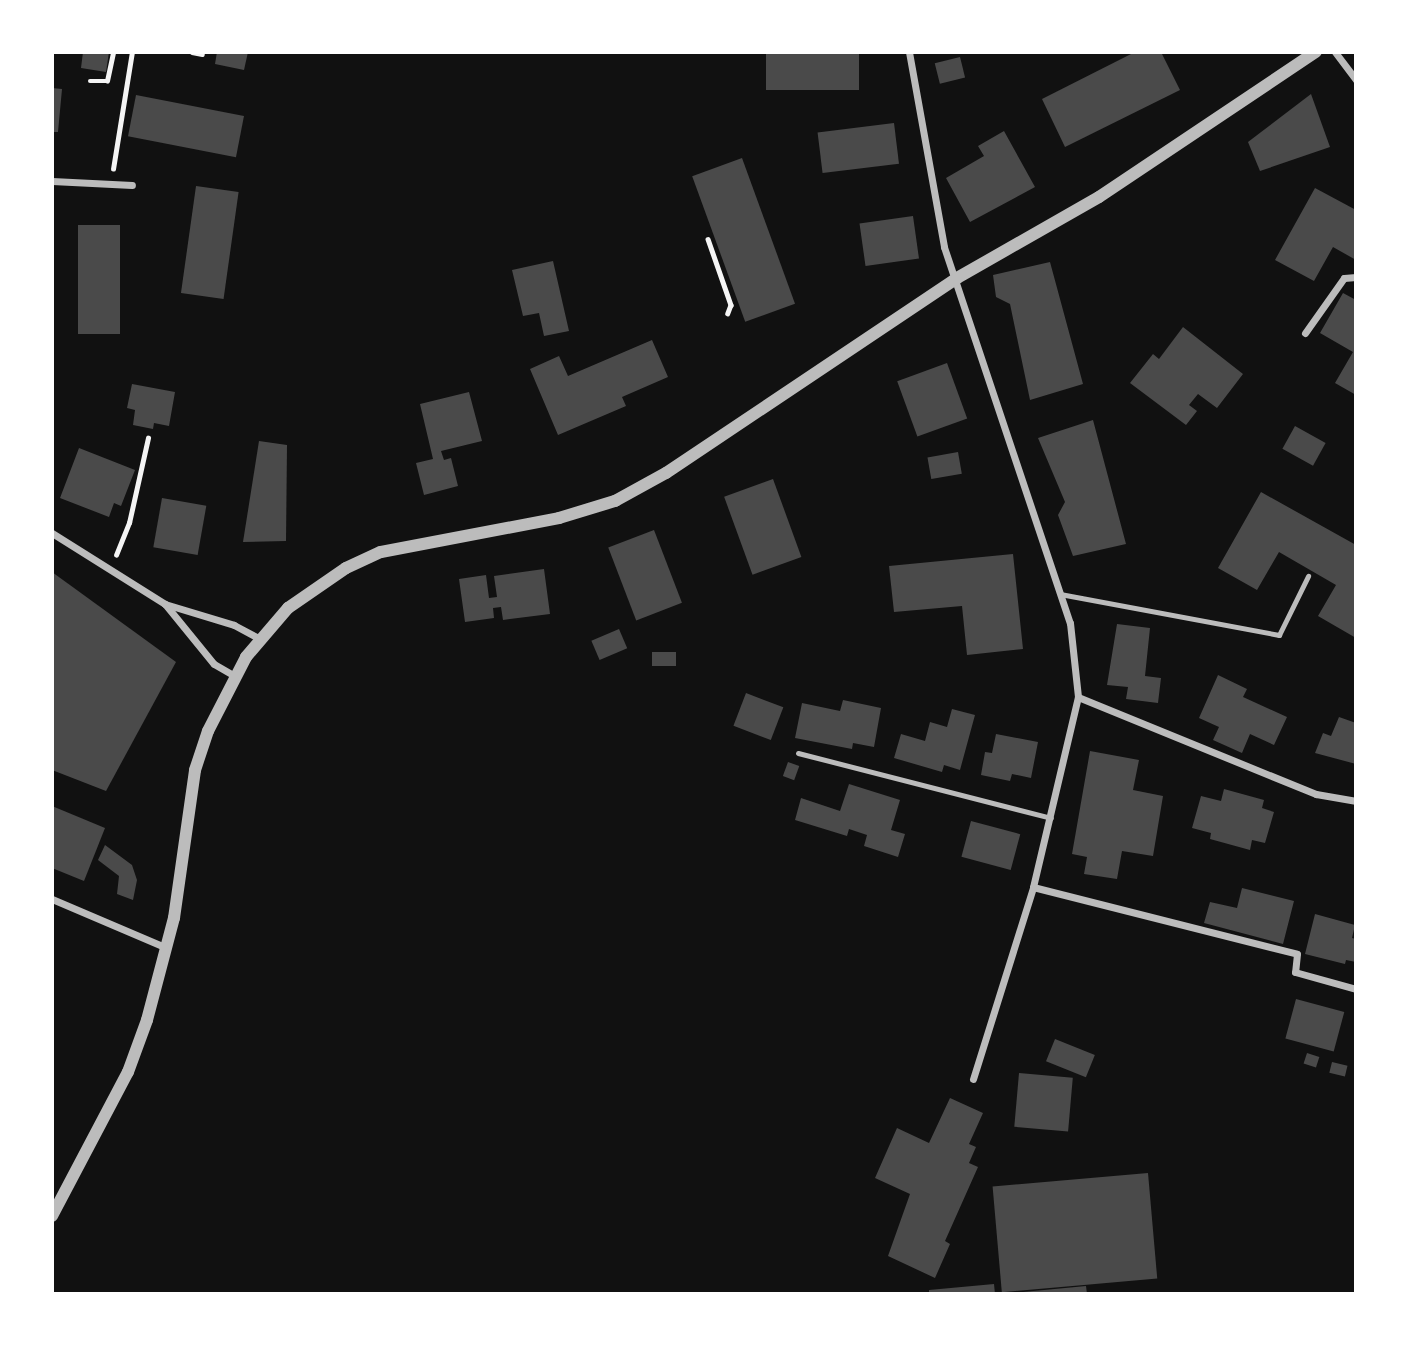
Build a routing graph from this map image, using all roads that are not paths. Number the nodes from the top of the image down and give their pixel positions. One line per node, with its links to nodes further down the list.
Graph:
1 (909, 52): 8 (street)
2 (1316, 52): 8 (street)
3 (1335, 52): 4 (street)
4 (1356, 80)
5 (52, 181): 6 (street)
6 (132, 185)
7 (1356, 277): 9 (street)
8 (957, 278): 12 (street); 14 (street)
9 (1305, 333)
10 (52, 534): 13 (street)
11 (1308, 576): 12 (lane)
12 (1060, 594): 16 (street)
13 (165, 604): 14 (street); 15 (street)
14 (260, 639): 15 (street)
15 (235, 676): 22 (street)
16 (1079, 697): 18 (street); 19 (street)
17 (798, 753): 19 (lane)
18 (1356, 801)
19 (1051, 818): 20 (street)
20 (1034, 887): 23 (street); 24 (street)
21 (52, 899): 22 (street)
22 (167, 948): 25 (street)
23 (1356, 989)
24 (973, 1079)
25 (52, 1216)

